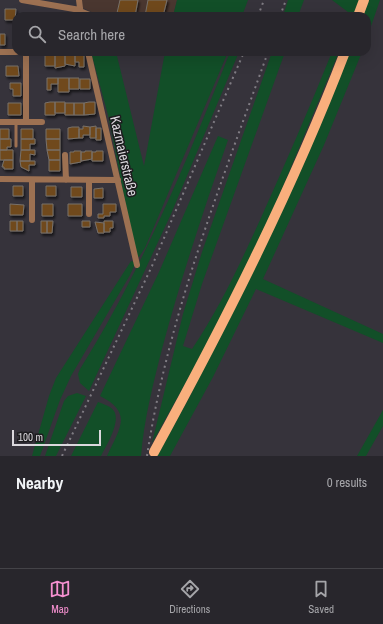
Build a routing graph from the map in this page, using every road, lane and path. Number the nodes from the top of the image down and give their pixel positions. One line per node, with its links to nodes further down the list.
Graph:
1 (22, 0): 4 (street)
2 (79, 0): 5 (street)
3 (364, 0): 6 (main road)
4 (76, 12)
5 (80, 12)
6 (360, 12)
7 (0, 52): 8 (street)
8 (12, 52)
9 (24, 56): 14 (street)
10 (89, 56): 22 (street, Kazmaierstraße)
11 (342, 56): 26 (main road)
12 (0, 122): 13 (street)
13 (16, 122): 14 (street); 16 (lane)
14 (26, 122): 15 (street)
15 (42, 122)
16 (16, 146)
17 (65, 155): 20 (street)
18 (0, 179): 19 (street)
19 (32, 180): 20 (street); 24 (street)
20 (66, 180): 21 (street)
21 (89, 180): 22 (street); 23 (street)
22 (118, 180): 25 (street, Kazmaierstraße)
23 (89, 214)
24 (32, 220)
25 (137, 265)
26 (154, 452)

